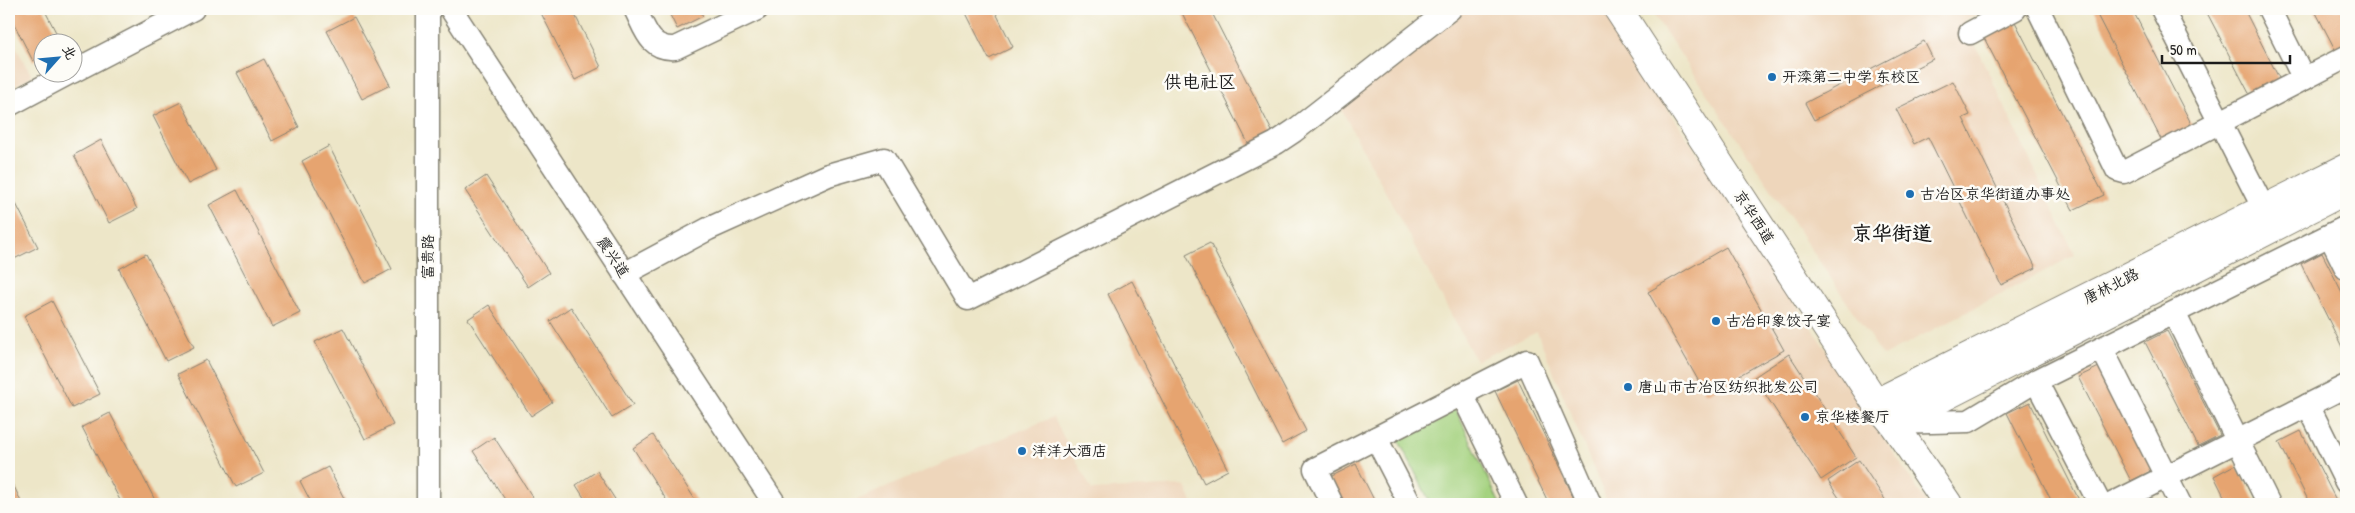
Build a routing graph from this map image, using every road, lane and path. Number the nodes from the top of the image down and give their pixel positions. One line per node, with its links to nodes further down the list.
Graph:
1 (193, 9): 14 (street)
2 (428, 9): 36 (street, 富贵路)
3 (451, 9): 24 (street, 震兴道)
4 (635, 9): 5 (street)
5 (757, 9)
6 (1450, 9): 24 (street)
7 (1618, 9): 31 (main road, 京华西道)
8 (2015, 9): 12 (street)
9 (2038, 9): 18 (street)
10 (2162, 9): 18 (street)
11 (2269, 9): 15 (street)
12 (1970, 33)
13 (2346, 57): 15 (street)
14 (82, 67)
15 (2304, 79): 18 (street)
16 (53, 82): 17 (street)
17 (9, 105)
18 (2221, 124): 21 (street)
19 (2346, 168): 21 (main road, 唐林北路)
20 (2346, 190): 31 (main road, 唐林北路)
21 (2264, 209): 31 (main road, 唐林北路)
22 (2338, 231): 23 (street); 25 (street)
23 (2346, 268)
24 (624, 274): 37 (street, 震兴道)
25 (2174, 313): 26 (street); 33 (street)
26 (2102, 349): 27 (street); 34 (street)
27 (2036, 381): 31 (street); 43 (street)
28 (2346, 386): 30 (street)
29 (1462, 394): 32 (street); 40 (street); 41 (street)
30 (2308, 406): 33 (street); 35 (street)
31 (1885, 413): 42 (main road, 京华西道)
32 (1376, 438): 38 (street); 39 (street)
33 (2237, 441): 34 (street); 46 (street)
34 (2166, 477): 44 (street); 45 (street)
35 (2346, 482)
36 (428, 504)
37 (776, 504)
38 (1332, 504)
39 (1410, 504)
40 (1516, 504)
41 (1590, 504)
42 (1948, 504)
43 (2100, 504)
44 (2112, 504)
45 (2180, 504)
46 (2269, 504)

